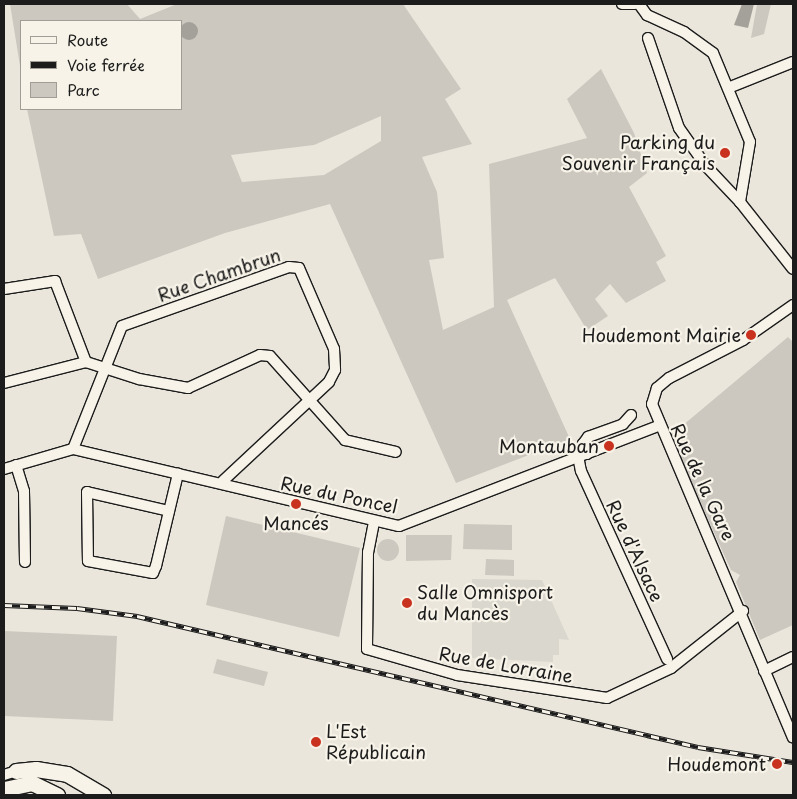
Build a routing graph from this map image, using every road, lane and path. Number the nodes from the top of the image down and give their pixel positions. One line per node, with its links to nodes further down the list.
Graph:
1 (622, 4): 2 (street)
2 (635, 4)
3 (640, 4): 6 (street)
4 (648, 38): 7 (street)
5 (793, 62): 6 (street)
6 (728, 88): 7 (street)
7 (740, 202): 8 (street)
8 (789, 253): 9 (street)
9 (793, 269)
10 (4, 289): 12 (street)
11 (793, 305): 17 (street, Rue de la Gare)
12 (86, 362): 13 (street); 14 (street)
13 (107, 366): 15 (street); 15 (street, Rue Chambrun); 18 (street)
14 (4, 383)
15 (310, 400): 19 (street); 24 (street, Rue Chambrun)
16 (631, 415): 20 (street)
17 (658, 426): 20 (street, Rue du Poncel); 28 (street, Rue de la Gare)
18 (73, 449): 21 (street, Rue du Poncel); 23 (street, Rue du Poncel)
19 (396, 452)
20 (583, 455): 26 (street, Rue du Poncel); 30 (street, Rue d'Alsace)
21 (16, 465): 22 (street, Rue du Poncel); 27 (street)
22 (4, 469)
23 (178, 474): 24 (street, Rue du Poncel); 25 (street)
24 (223, 481): 26 (street, Rue du Poncel)
25 (169, 511): 25 (street)
26 (374, 522): 28 (street, Rue de Lorraine)
27 (25, 562)
28 (742, 611): 31 (street, Rue de la Gare)
29 (793, 658): 31 (street)
30 (667, 659)
31 (764, 671): 32 (street, Rue de la Gare)
32 (793, 737)
33 (10, 773): 36 (highway)
34 (4, 789): 35 (highway)
35 (57, 795)
36 (103, 795)

